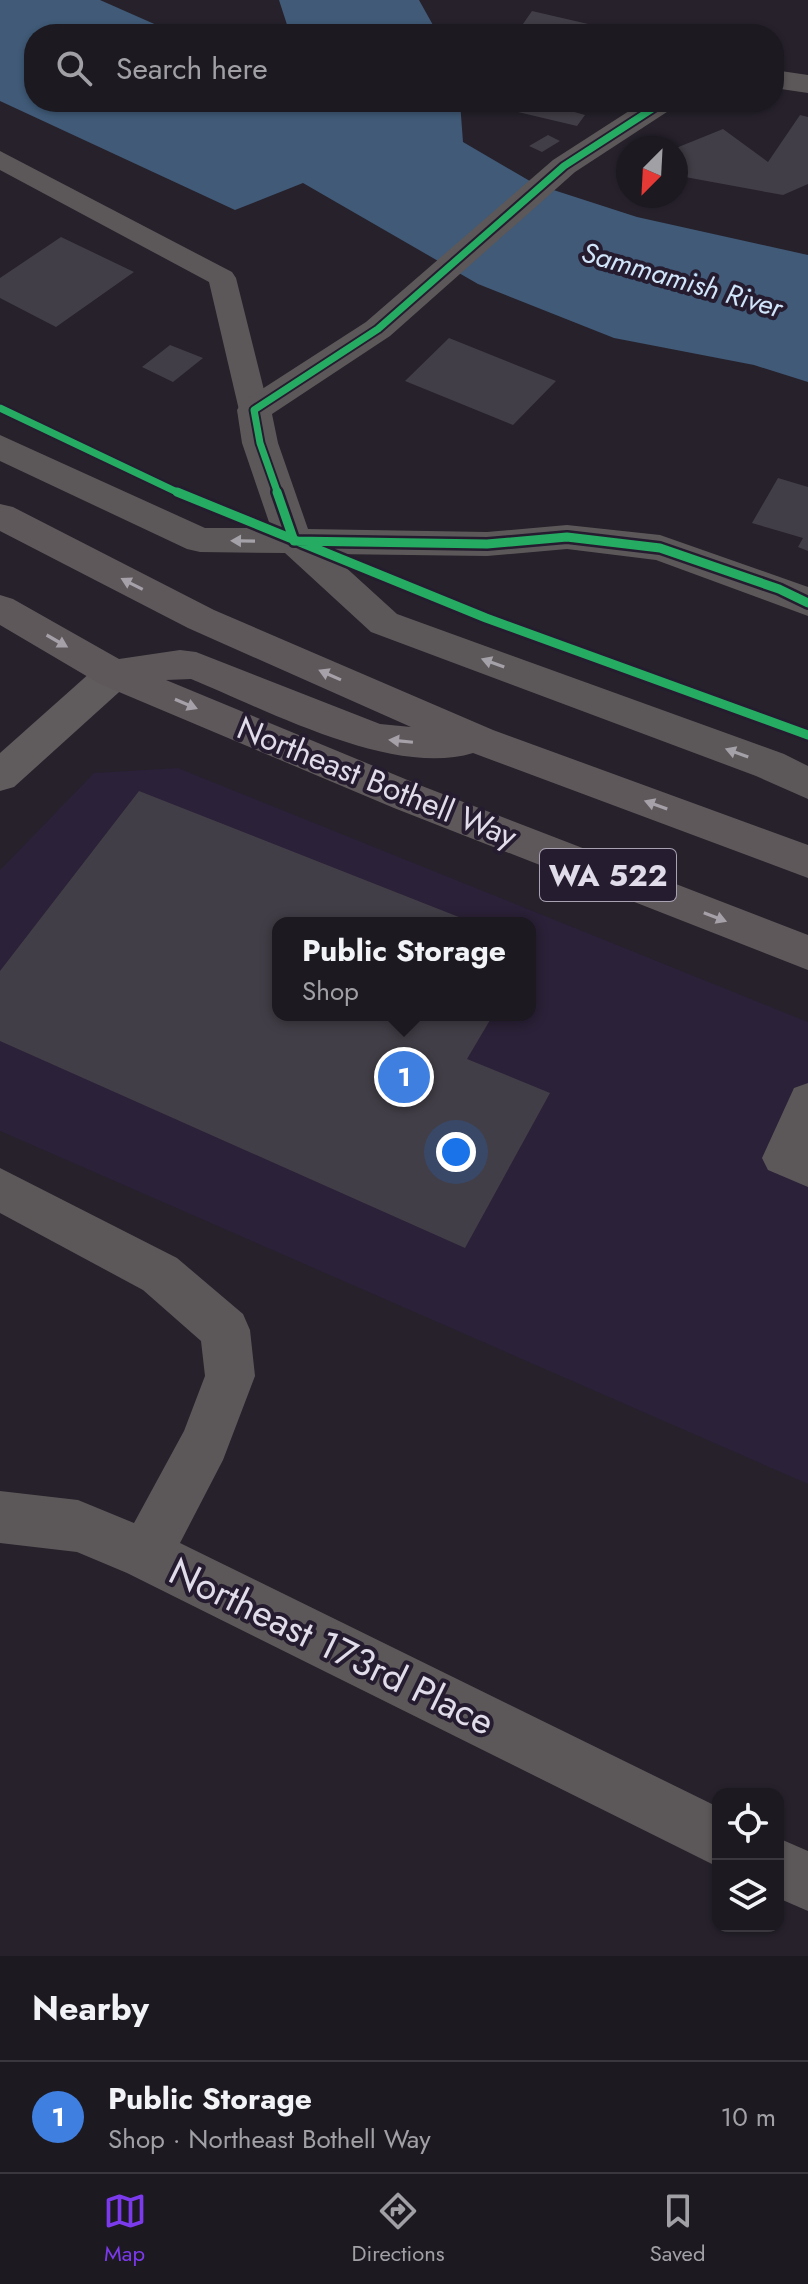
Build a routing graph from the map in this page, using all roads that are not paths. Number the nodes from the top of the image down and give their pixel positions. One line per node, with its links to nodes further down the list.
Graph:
1 (784, 80): 2 (street)
2 (808, 84)
3 (648, 112): 5 (street)
4 (0, 159): 5 (lane)
5 (254, 410): 8 (street)
6 (0, 446): 8 (street, one-way to 6)
7 (0, 516): 12 (main road, WA 522, one-way to 7)
8 (294, 541): 9 (street); 14 (street, one-way to 8)
9 (808, 603)
10 (0, 608): 11 (main road, Northeast Bothell Way / WA 522, one-way to 11)
11 (114, 674): 12 (main road, one-way to 11); 13 (street); 16 (main road, Northeast Bothell Way / WA 522, one-way to 16)
12 (479, 740): 15 (main road, WA 522, one-way to 12)
13 (0, 776)
14 (808, 784)
15 (808, 862)
16 (808, 953)
17 (808, 1100): 18 (lane)
18 (808, 1169)
19 (0, 1189): 21 (street, Northeast 173rd Place)
20 (0, 1517): 21 (street)
21 (146, 1554): 22 (street, Northeast 173rd Place)
22 (712, 1835)
23 (784, 1870): 24 (street)
24 (808, 1882)

